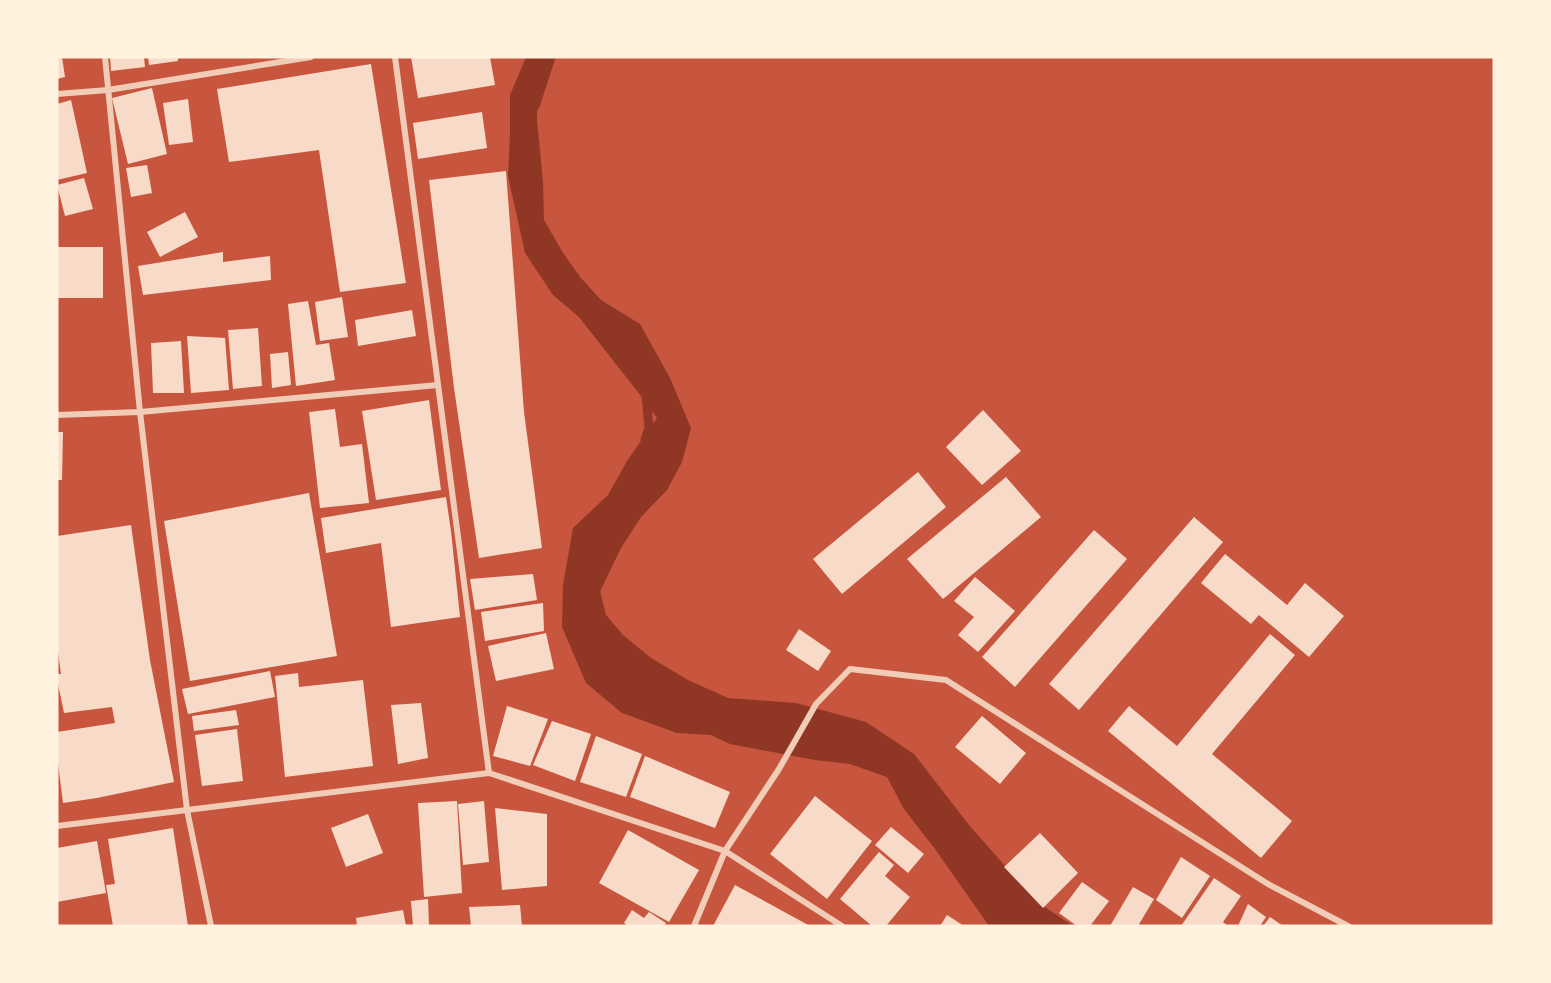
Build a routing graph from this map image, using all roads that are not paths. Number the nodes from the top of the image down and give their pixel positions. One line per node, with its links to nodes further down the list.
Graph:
1 (105, 57): 4 (street)
2 (311, 57): 4 (street)
3 (395, 57): 6 (street)
4 (108, 90): 5 (street); 7 (street)
5 (57, 94)
6 (438, 385): 7 (street); 9 (street)
7 (140, 412): 8 (street); 10 (street)
8 (57, 415)
9 (489, 773): 10 (street); 12 (street)
10 (187, 810): 11 (street); 13 (street)
11 (57, 826)
12 (725, 851): 14 (street); 15 (street); 16 (street)
13 (211, 926)
14 (694, 926)
15 (842, 926)
16 (1348, 926)

